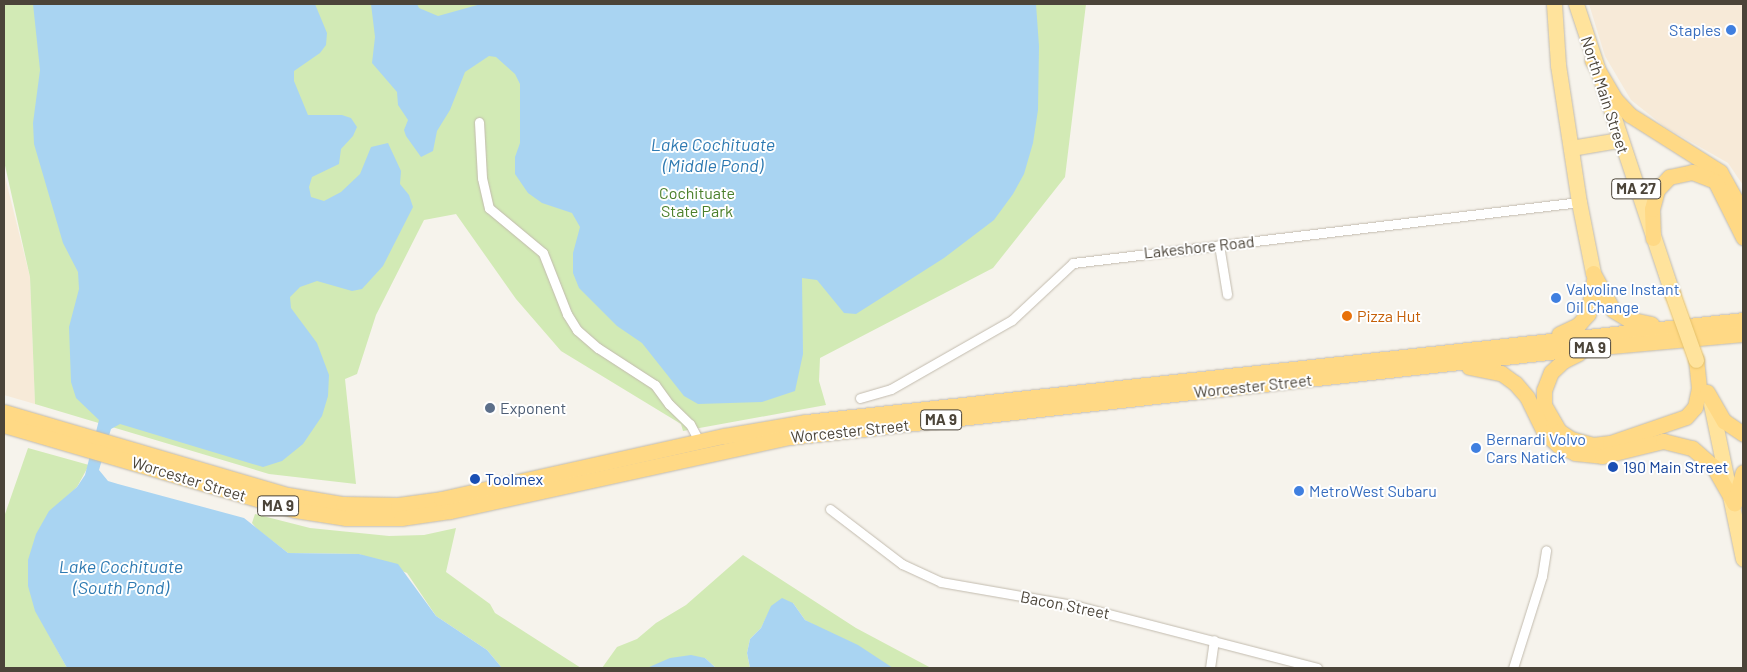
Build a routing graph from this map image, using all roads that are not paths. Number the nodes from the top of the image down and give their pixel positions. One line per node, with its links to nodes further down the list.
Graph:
1 (1554, 4): 6 (main road, North Main Street)
2 (1576, 4): 3 (main road, North Main Street / MA 27)
3 (1592, 60): 5 (main road, North Main Street / MA 27); 8 (highway)
4 (479, 122): 28 (street)
5 (1620, 140): 6 (main road); 10 (main road, North Main Street / MA 27)
6 (1571, 148): 7 (main road, North Main Street)
7 (1579, 202): 11 (street, Lakeshore Road); 12 (main road, North Main Street)
8 (1743, 212)
9 (1743, 237): 10 (highway)
10 (1653, 238): 21 (main road, North Main Street / MA 27, bridge)
11 (1219, 245): 13 (street); 24 (street, Lakeshore Road)
12 (1593, 273): 17 (highway); 19 (highway)
13 (1227, 294)
14 (1743, 313): 16 (highway)
15 (1743, 320): 16 (highway, Worcester Street / MA 9)
16 (1719, 322): 17 (highway, Worcester Street / MA 9)
17 (1679, 326): 19 (highway, Worcester Street / MA 9)
18 (1743, 334): 20 (highway, Worcester Street / MA 9)
19 (1539, 340): 28 (highway, Worcester Street / MA 9)
20 (1607, 346): 21 (highway); 22 (highway, Worcester Street / MA 9)
21 (1696, 360): 23 (main road, North Main Street / MA 27)
22 (1438, 365): 30 (highway, Worcester Street / MA 9); 32 (highway)
23 (1707, 392): 27 (highway); 32 (main road, North Main Street / MA 27)
24 (860, 398)
25 (4, 412): 29 (highway, Worcester Street / MA 9)
26 (4, 425): 29 (highway, Worcester Street / MA 9)
27 (1743, 434)
28 (699, 441): 30 (highway, Worcester Street / MA 9)
29 (89, 443): 30 (highway, Worcester Street / MA 9)
30 (114, 450)
31 (1743, 472): 32 (highway)
32 (1734, 504): 35 (main road, North Main Street / MA 27)
33 (830, 509): 36 (street, Bacon Street)
34 (1546, 550): 39 (street)
35 (1743, 560)
36 (1214, 640): 37 (street); 38 (street, Bacon Street)
37 (1210, 668)
38 (1317, 668)
39 (1514, 668)

